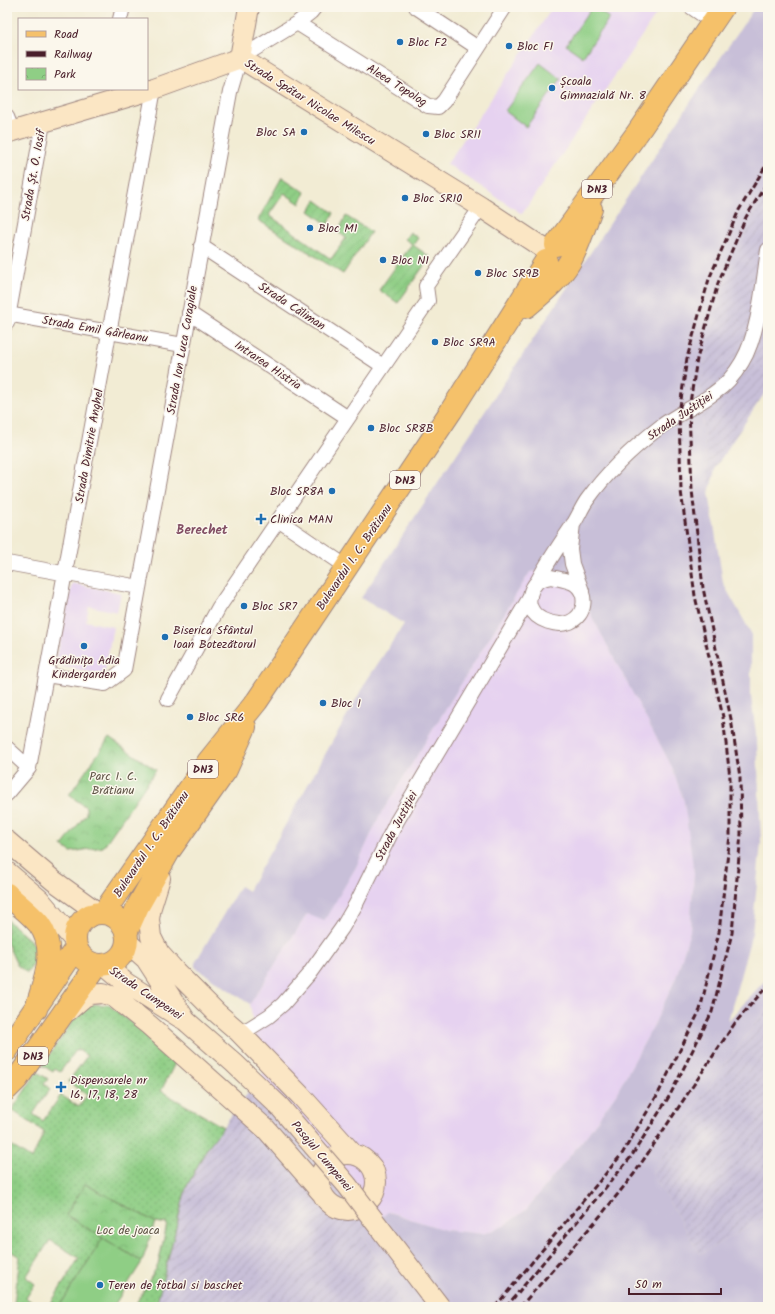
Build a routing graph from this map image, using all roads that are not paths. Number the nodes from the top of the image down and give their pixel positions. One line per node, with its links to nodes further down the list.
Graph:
1 (123, 7): 8 (street)
2 (249, 7): 11 (main road, Strada Ion Luca Caragiale)
3 (315, 7): 9 (street)
4 (416, 7): 10 (street)
5 (505, 7): 10 (street, Aleea Topolog)
6 (691, 7): 7 (street)
7 (718, 14): 16 (main road, Bulevardul I. C. Brătianu / DN3)
8 (120, 18)
9 (298, 23): 10 (street, Aleea Topolog); 11 (street)
10 (478, 48)
11 (240, 58): 12 (main road, Strada Spătar Nicolae Milescu); 17 (main road, Strada Spătar Nicolae Milescu); 19 (street, Strada Ion Luca Caragiale)
12 (154, 89): 13 (main road, Strada Spătar Nicolae Milescu); 25 (street, Strada Dimitrie Anghel)
13 (106, 97): 14 (main road, Strada Spătar Nicolae Milescu)
14 (43, 123): 15 (main road, Strada Spătar Nicolae Milescu); 24 (street, Strada Șt. O. Iosif)
15 (9, 127)
16 (638, 132): 18 (main road, Bulevardul I. C. Brătianu / DN3); 21 (main road, Bulevardul I. C. Brătianu / DN3)
17 (480, 207): 21 (main road, Strada Spătar Nicolae Milescu); 27 (street)
18 (591, 209): 21 (main road, Bulevardul I. C. Brătianu / DN3); 22 (main road)
19 (201, 246): 23 (street, Strada Ion Luca Caragiale); 27 (street, Strada Căliman)
20 (768, 250): 31 (street, Strada Justiției)
21 (553, 255): 22 (main road, Bulevardul I. C. Brătianu / DN3); 28 (main road, Bulevardul I. C. Brătianu / DN3)
22 (523, 310): 28 (main road, Bulevardul I. C. Brătianu / DN3)
23 (189, 313): 26 (street, Strada Ion Luca Caragiale); 29 (street, Intrarea Histria)
24 (8, 317): 25 (street, Strada Emil Gârleanu)
25 (110, 332): 26 (street, Strada Emil Gârleanu); 34 (street, Strada Dimitrie Anghel)
26 (183, 345): 36 (street, Strada Ion Luca Caragiale)
27 (383, 366): 29 (street)
28 (463, 393): 33 (main road, Bulevardul I. C. Brătianu / DN3)
29 (348, 418): 30 (street)
30 (278, 520): 33 (street); 40 (street)
31 (573, 524): 35 (street, Strada Justiției); 37 (street)
32 (7, 563): 34 (street)
33 (347, 567): 41 (main road, Bulevardul I. C. Brătianu / DN3)
34 (65, 574): 36 (street); 39 (street, Strada Dimitrie Anghel)
35 (537, 582): 37 (street); 38 (street)
36 (139, 587): 39 (street, Strada Ion Luca Caragiale)
37 (583, 593): 38 (street)
38 (530, 597): 60 (street, Strada Justiției)
39 (46, 676): 43 (street, Strada Dimitrie Anghel)
40 (168, 699)
41 (257, 701): 46 (main road, Bulevardul I. C. Brătianu / DN3); 49 (main road, Bulevardul I. C. Brătianu / DN3)
42 (7, 748): 43 (street)
43 (29, 768): 44 (street, Strada Dimitrie Anghel)
44 (7, 794)
45 (7, 842): 49 (main road)
46 (169, 851): 50 (main road, Bulevardul I. C. Brătianu / DN3); 56 (main road)
47 (7, 872): 51 (main road)
48 (7, 894): 55 (main road)
49 (100, 912): 50 (main road); 51 (main road, DN3)
50 (126, 938): 52 (main road, DN3); 53 (main road, Strada Cumpenei)
51 (75, 944): 52 (main road); 55 (main road, DN3)
52 (101, 965): 54 (main road, Strada Cumpenei); 57 (main road, DN3)
53 (159, 980): 56 (main road); 58 (main road, Strada Cumpenei)
54 (126, 983): 58 (main road, Strada Cumpenei); 59 (main road)
55 (36, 1009): 61 (main road, DN3)
56 (217, 1013): 60 (main road)
57 (57, 1021): 59 (main road); 62 (main road, DN3)
58 (186, 1021): 65 (main road, Pasajul Cumpenei, bridge)
59 (149, 1025): 64 (main road)
60 (239, 1032): 63 (main road)
61 (7, 1050)
62 (7, 1089)
63 (353, 1154): 64 (main road); 64 (main road)
64 (321, 1192)
65 (440, 1307)

